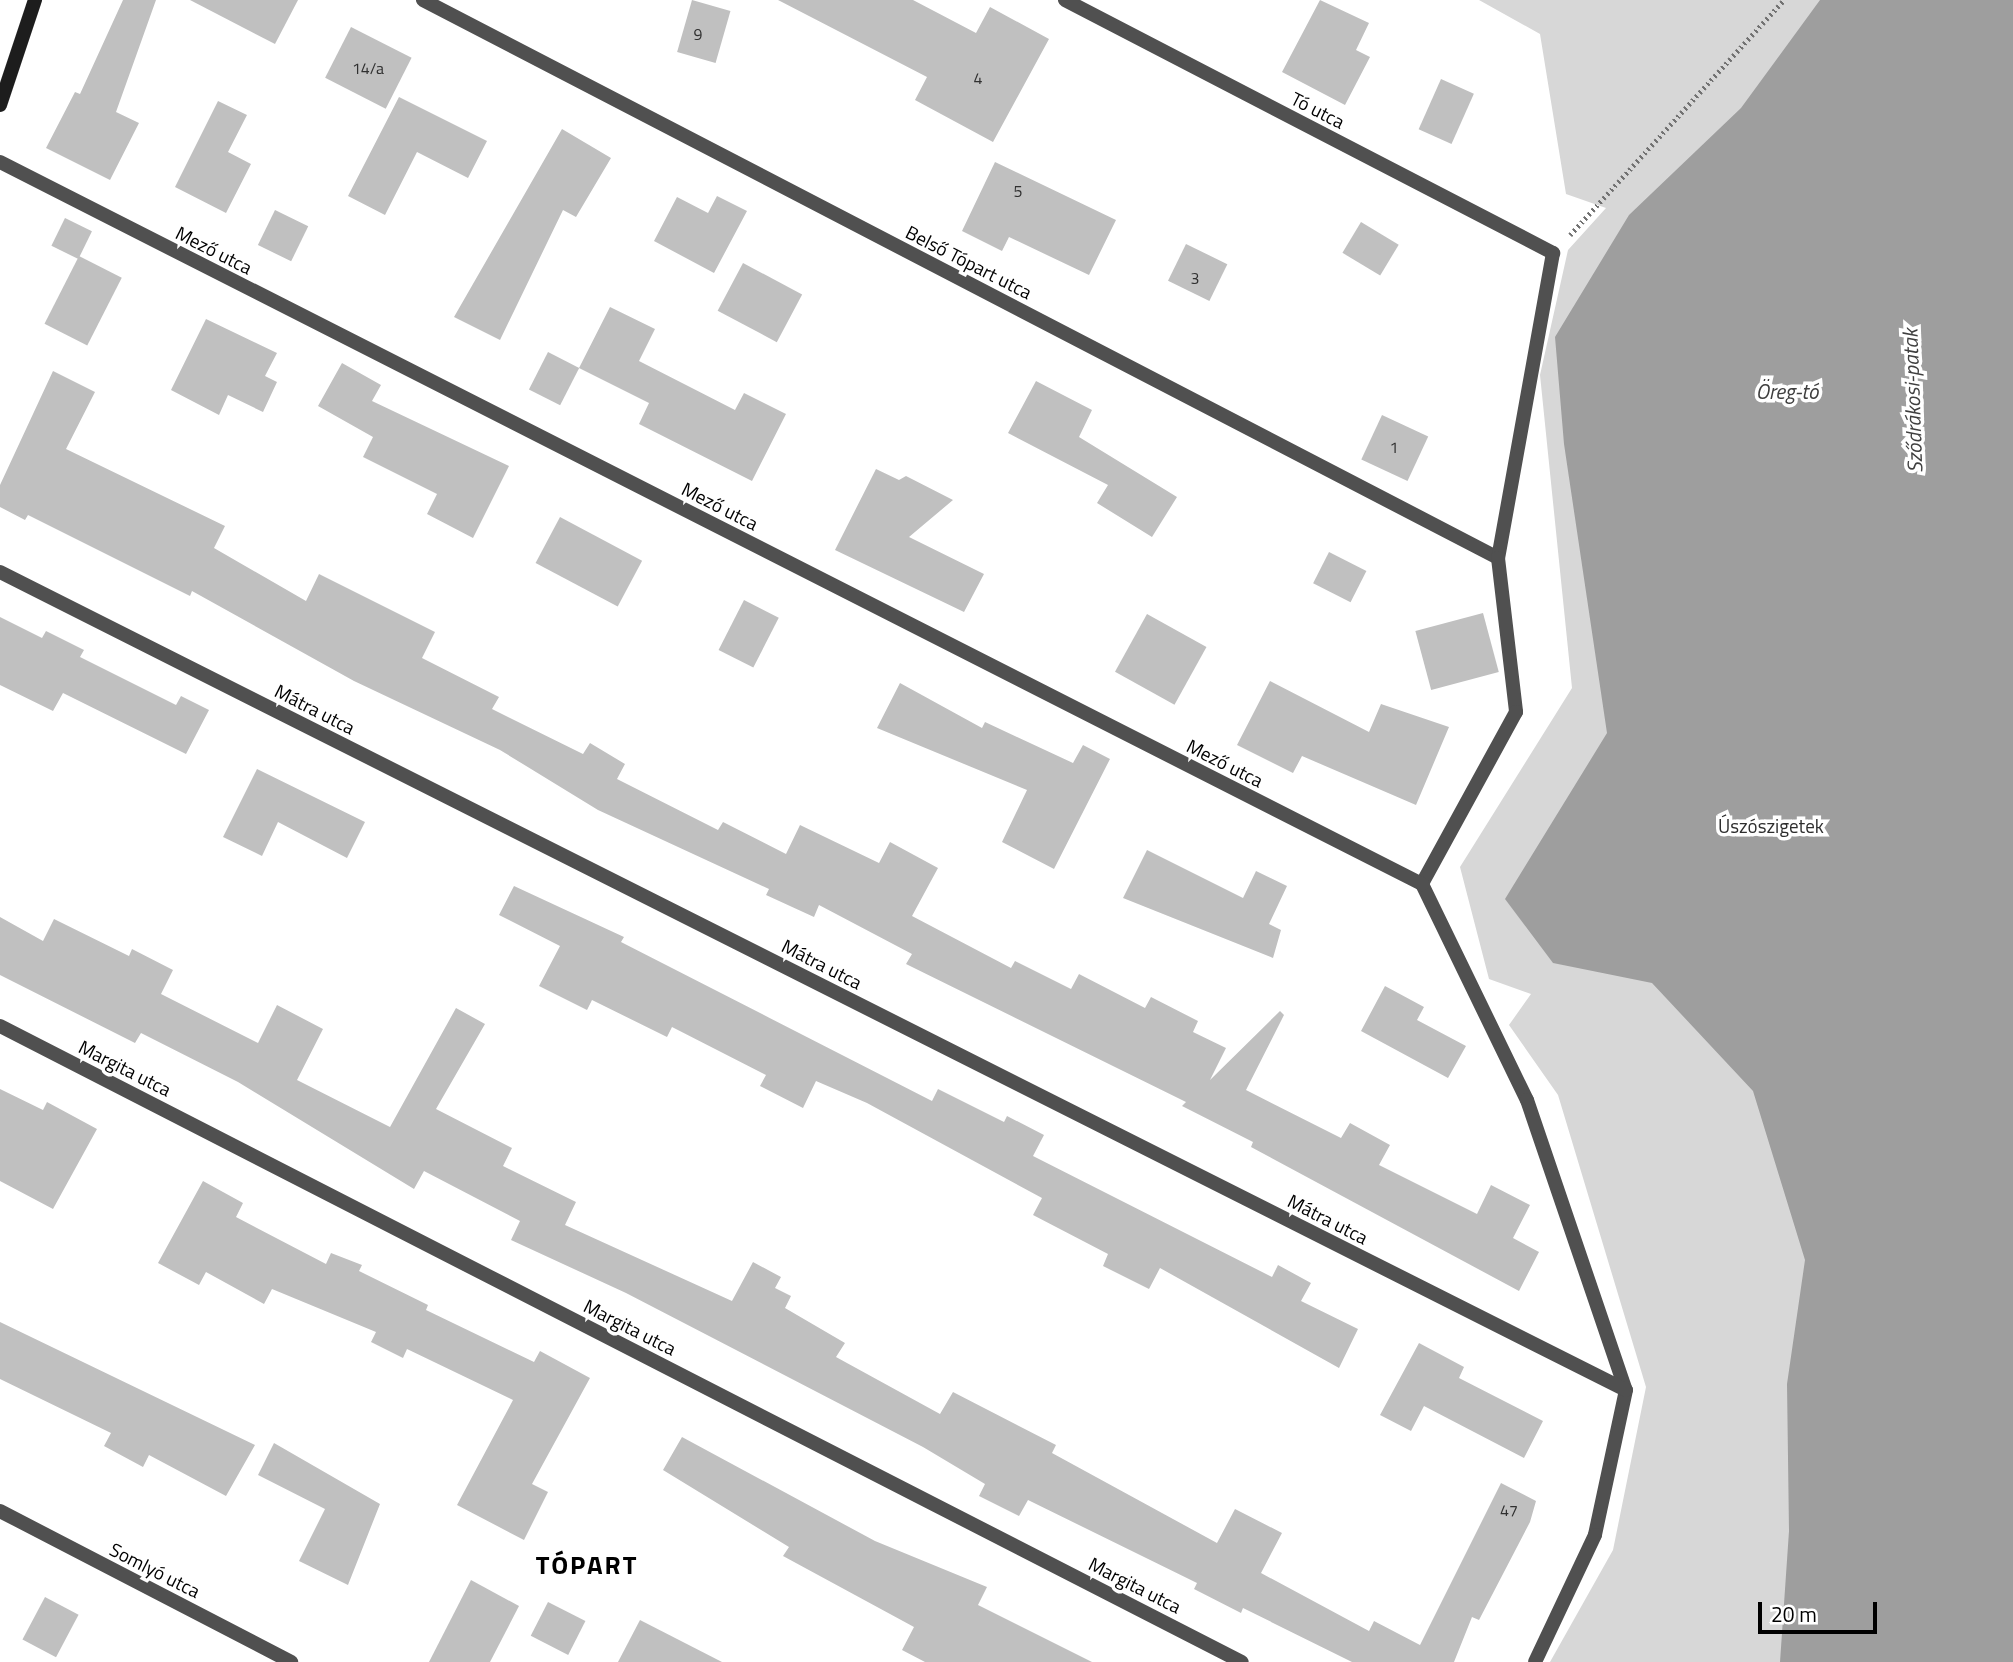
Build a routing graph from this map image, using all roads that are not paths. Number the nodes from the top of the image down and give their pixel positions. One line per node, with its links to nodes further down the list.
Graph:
1 (35, 0): 4 (street)
2 (423, 0): 6 (street, Belső Tópart utca)
3 (1065, 0): 6 (street, Tó utca)
4 (0, 105)
5 (0, 162): 8 (street, Mező utca)
6 (1498, 558): 8 (street)
7 (0, 572): 10 (street, Mátra utca)
8 (1422, 884): 10 (street)
9 (0, 1026): 13 (street, Margita utca)
10 (1626, 1390): 14 (street)
11 (0, 1511): 12 (street, Somlyó utca)
12 (291, 1662)
13 (1242, 1662)
14 (1535, 1662)

